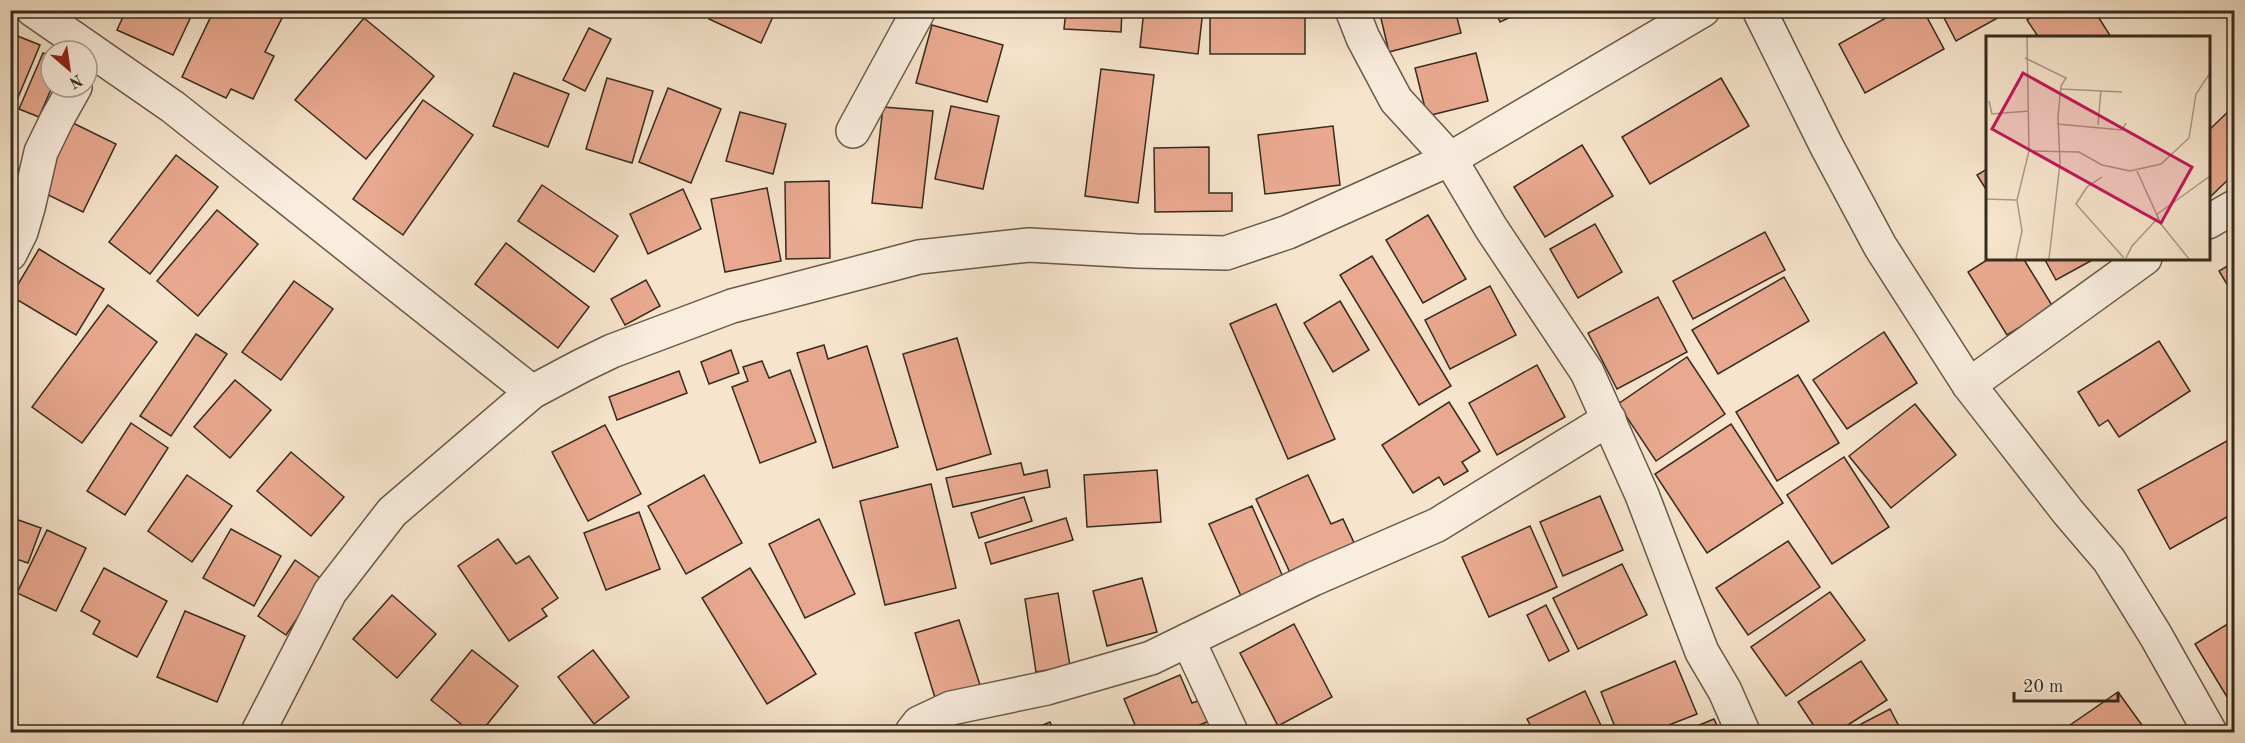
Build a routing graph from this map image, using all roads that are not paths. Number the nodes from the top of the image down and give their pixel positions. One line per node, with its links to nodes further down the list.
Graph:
1 (33, 10): 6 (street)
2 (919, 10): 10 (street)
3 (1352, 10): 11 (street)
4 (1703, 10): 11 (street)
5 (1759, 10): 16 (street)
6 (68, 21): 7 (street)
7 (79, 39)
8 (99, 65): 17 (street)
9 (68, 99): 14 (street)
10 (853, 131)
11 (1450, 159): 17 (street); 18 (street)
12 (2235, 207): 13 (street)
13 (2209, 221)
14 (10, 254)
15 (2142, 260): 16 (street)
16 (1969, 385): 24 (street)
17 (532, 392): 20 (street)
18 (1609, 419): 19 (street); 23 (street)
19 (1188, 640): 21 (street); 22 (street)
20 (258, 732)
21 (912, 732)
22 (1231, 732)
23 (1743, 732)
24 (2210, 732)

